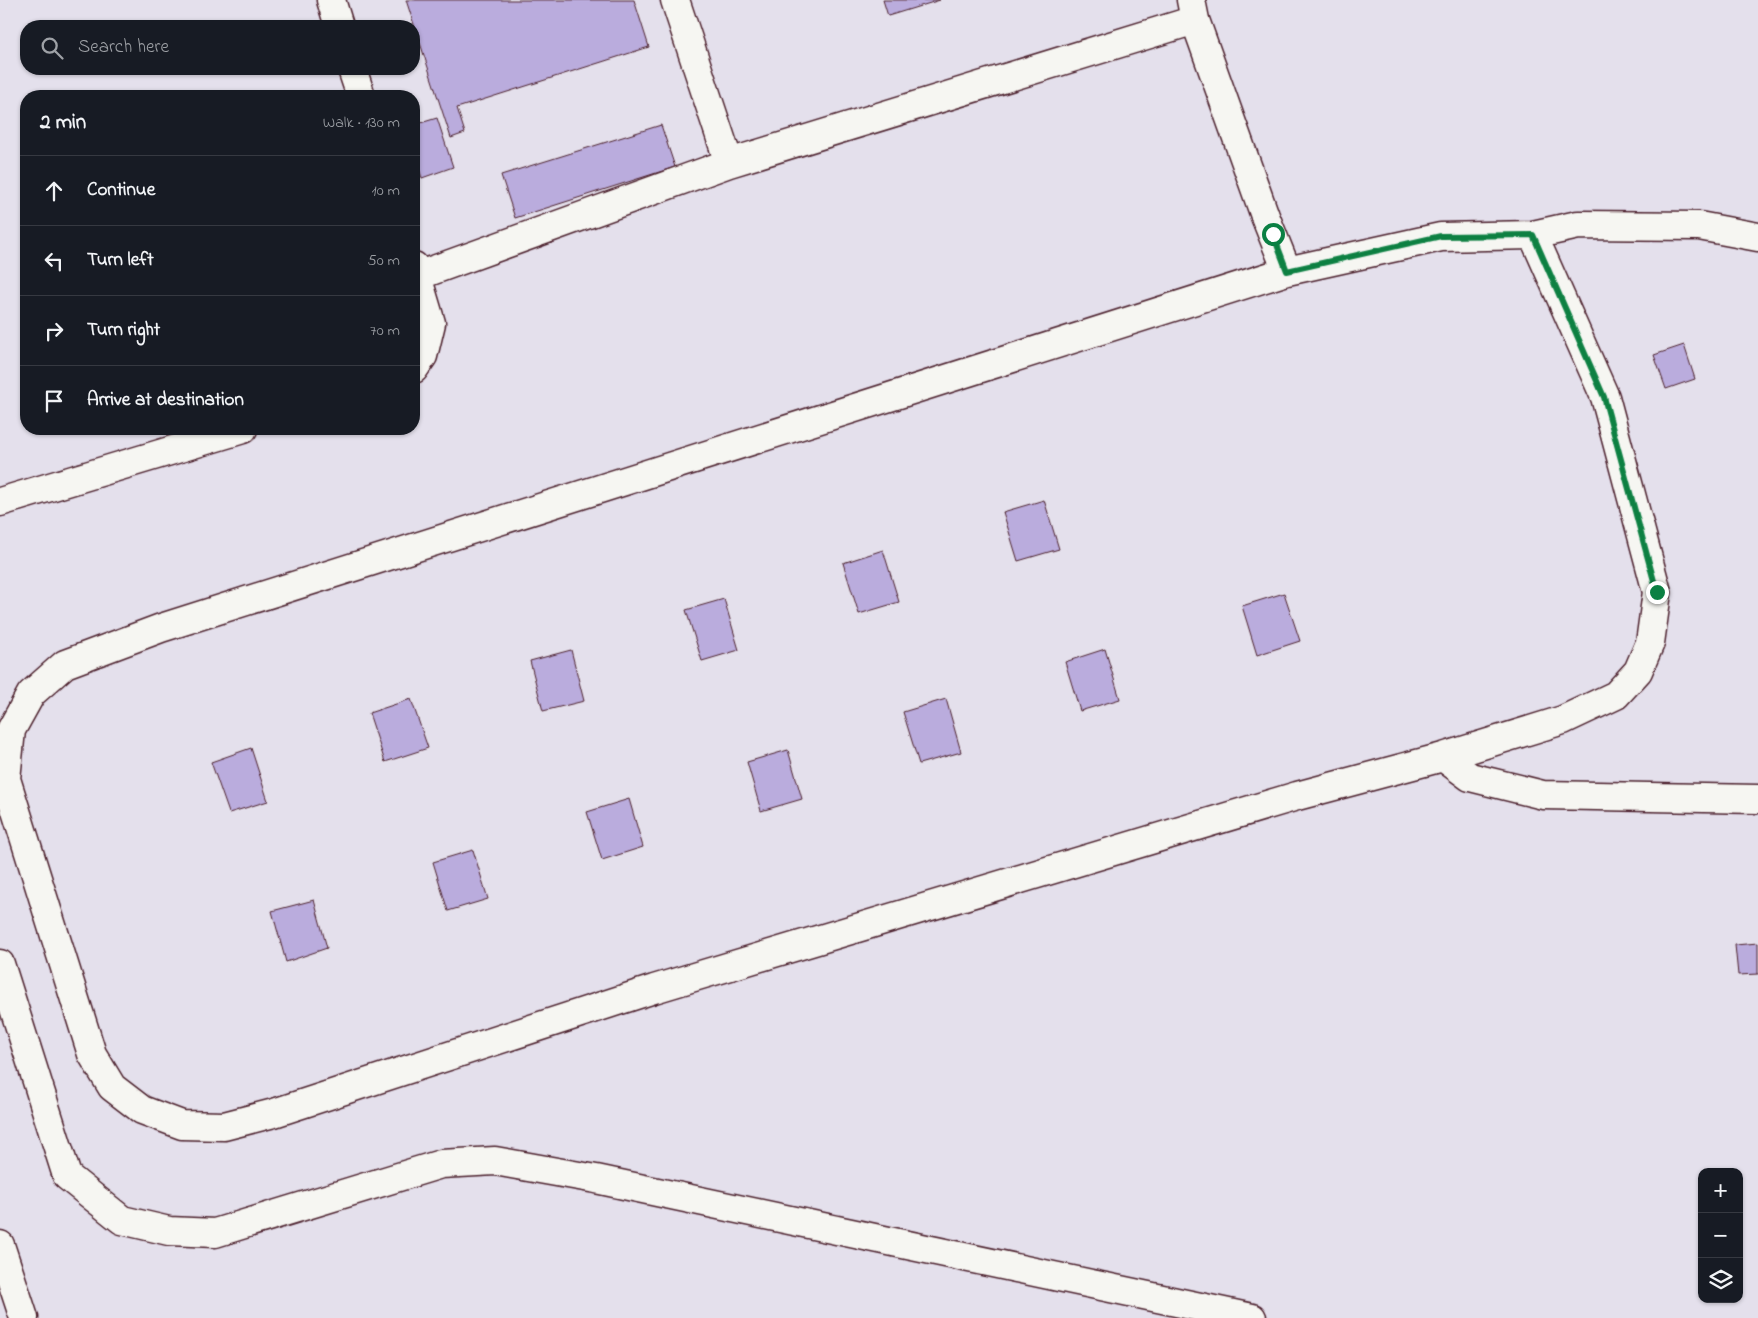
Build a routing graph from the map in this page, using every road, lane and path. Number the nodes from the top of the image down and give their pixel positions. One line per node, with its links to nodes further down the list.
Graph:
1 (331, 0): 4 (lane)
2 (675, 0): 7 (lane)
3 (1193, 10): 7 (lane); 11 (lane)
4 (337, 20)
5 (354, 75): 6 (lane)
6 (359, 90)
7 (729, 163): 10 (lane)
8 (1533, 235): 9 (lane); 11 (lane); 16 (lane)
9 (1758, 237)
10 (420, 269)
11 (1287, 271): 16 (lane)
12 (420, 287): 13 (lane)
13 (420, 360)
14 (223, 435): 15 (lane)
15 (0, 502)
16 (1443, 757): 17 (lane)
17 (1758, 800)
18 (0, 964): 21 (lane)
19 (0, 1245): 20 (lane)
20 (24, 1318)
21 (1252, 1318)

